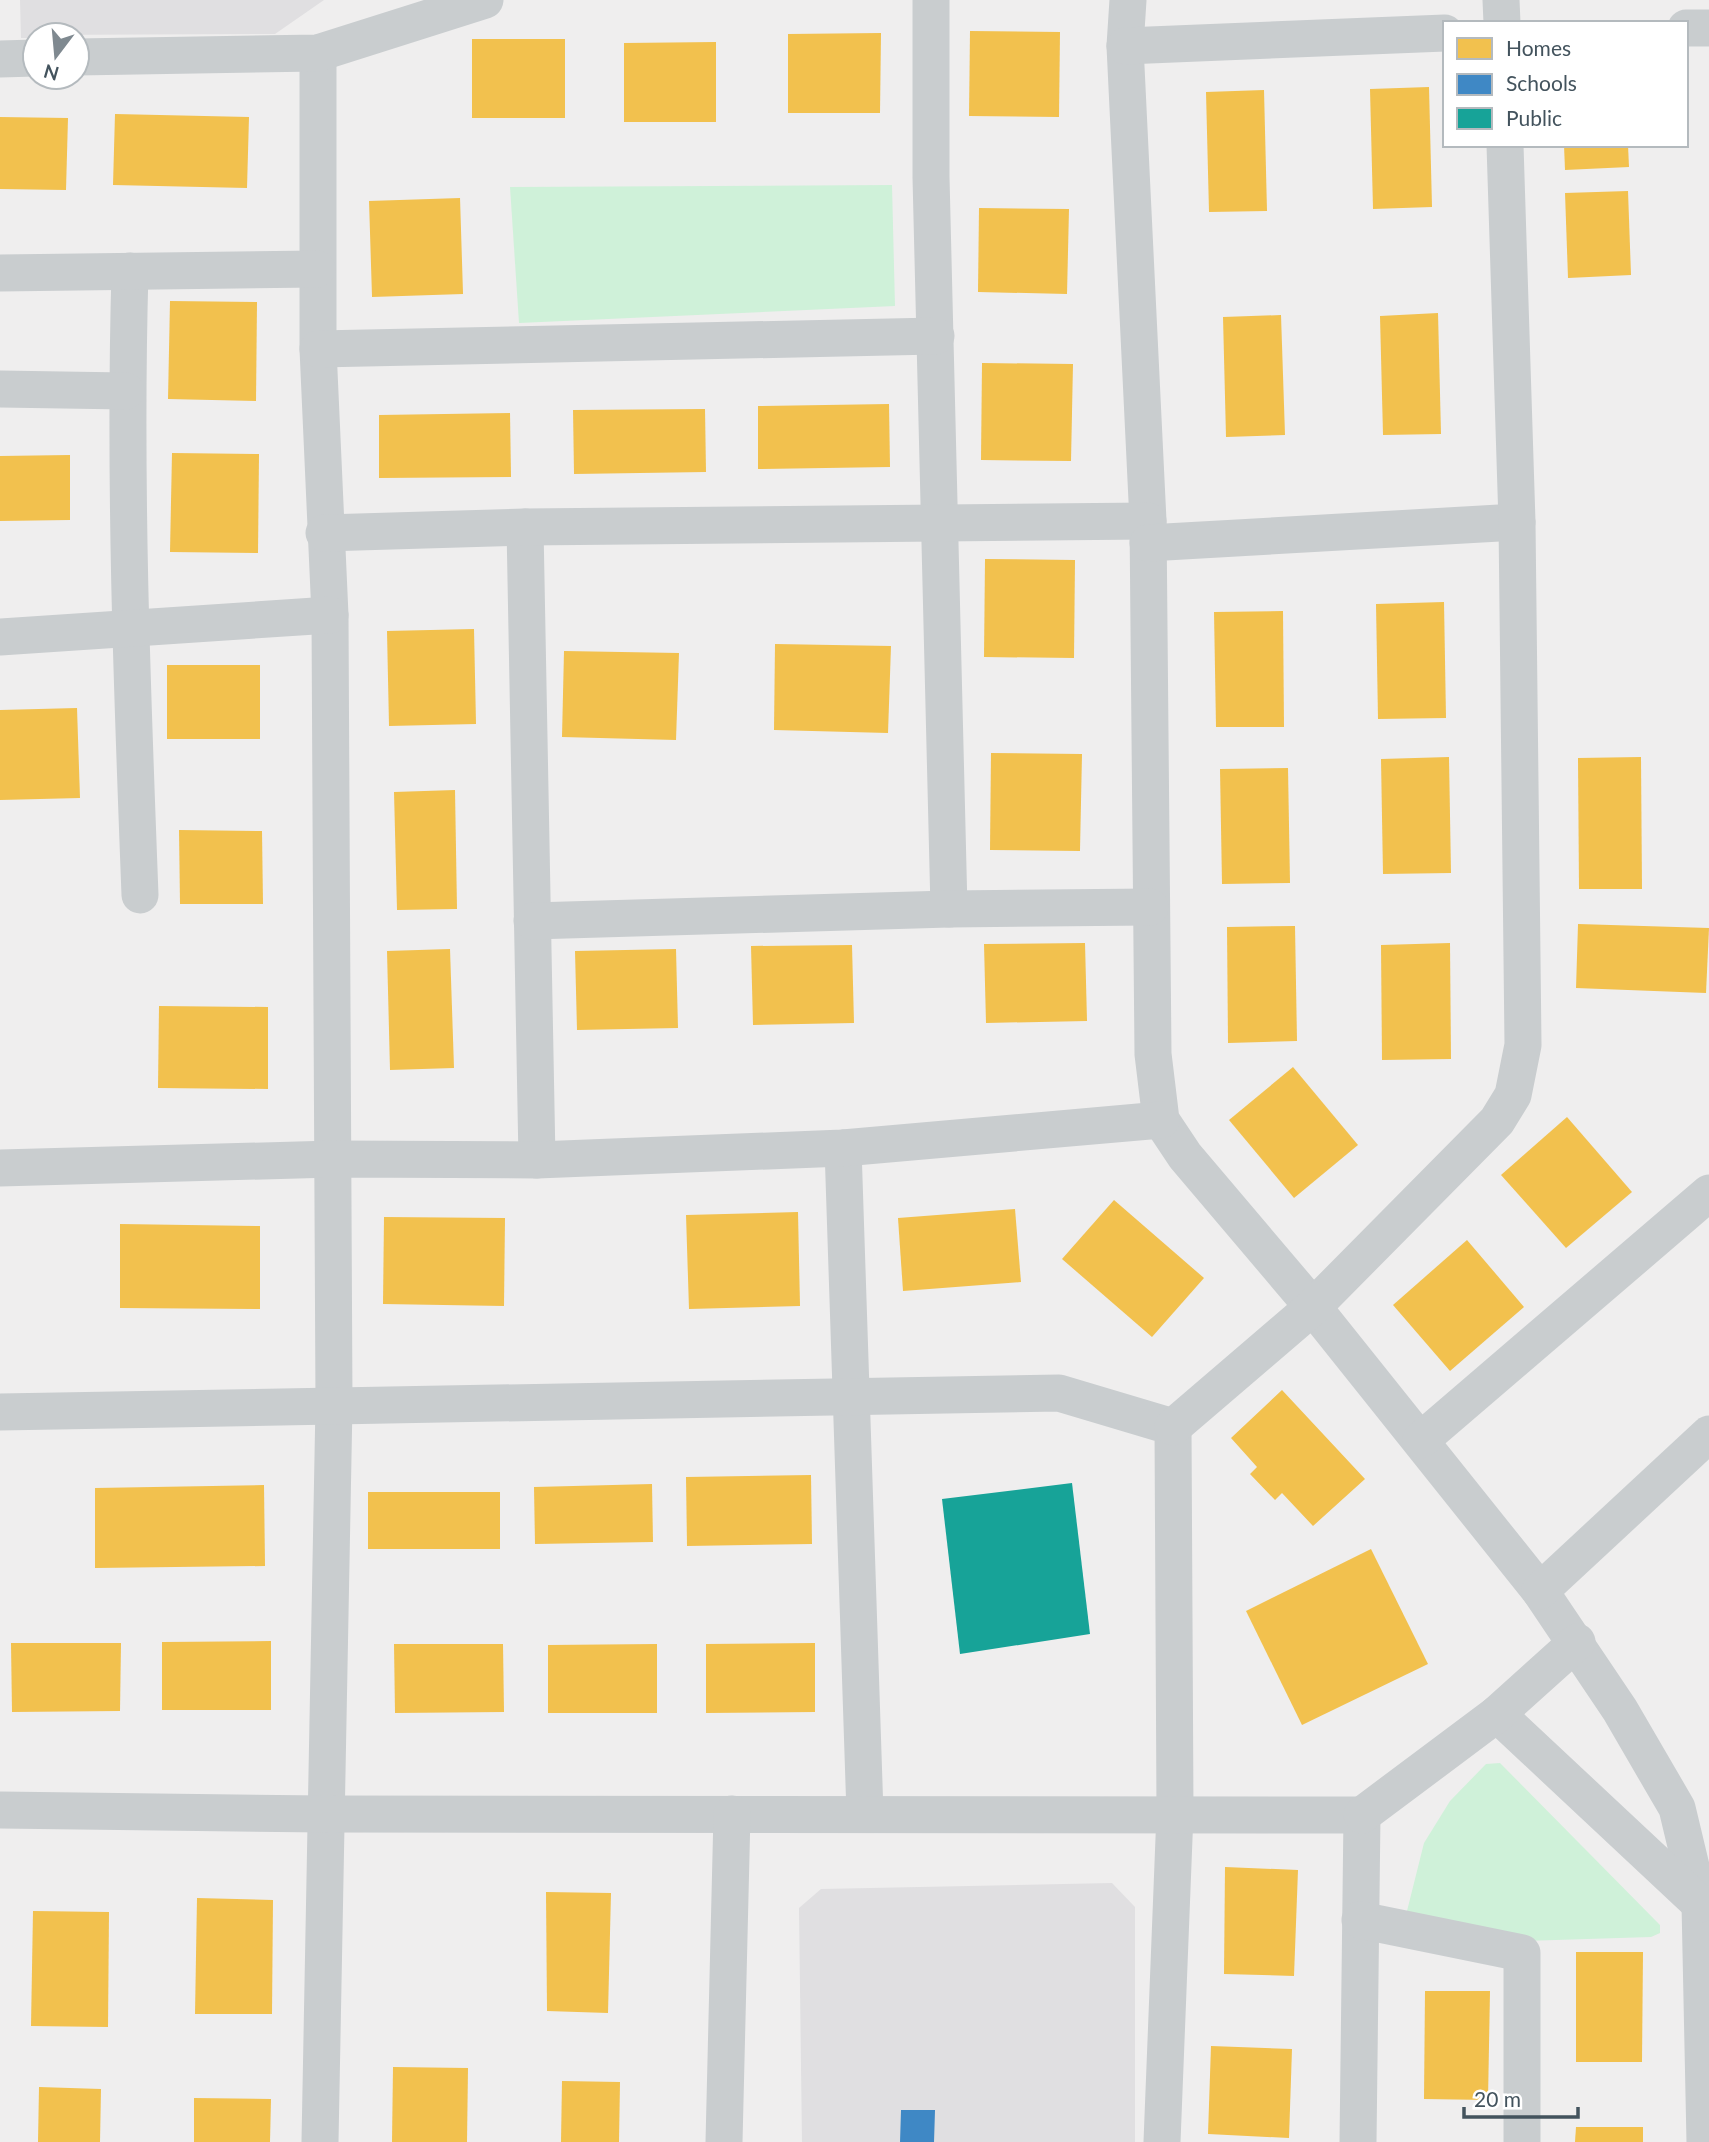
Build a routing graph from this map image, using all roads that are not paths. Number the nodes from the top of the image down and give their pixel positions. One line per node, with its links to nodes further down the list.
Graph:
1 (485, 0): 10 (street)
2 (931, 0): 18 (street)
3 (1128, 0): 9 (street)
4 (1502, 0): 5 (street)
5 (1502, 21)
6 (1688, 28): 7 (street)
7 (1709, 28)
8 (1443, 33): 9 (street)
9 (1125, 46): 25 (street)
10 (318, 53): 11 (street); 15 (street)
11 (91, 57)
12 (21, 58): 13 (street)
13 (0, 59)
14 (1505, 147): 22 (street)
15 (317, 269): 16 (street); 19 (street)
16 (130, 271): 17 (street); 21 (street)
17 (0, 273)
18 (936, 336): 19 (street); 23 (street)
19 (318, 349): 26 (street)
20 (0, 390): 21 (street)
21 (126, 391): 28 (street)
22 (1517, 522): 25 (street); 40 (street)
23 (941, 524): 24 (street); 25 (street); 32 (street)
24 (525, 527): 26 (street); 33 (street)
25 (1148, 532): 31 (street)
26 (324, 533): 27 (street)
27 (330, 615): 28 (street); 36 (street)
28 (130, 630): 29 (street); 30 (street)
29 (0, 637)
30 (140, 895)
31 (1150, 906): 32 (street); 34 (street)
32 (949, 909): 33 (street)
33 (533, 921): 37 (street)
34 (1161, 1120): 35 (street); 40 (street)
35 (843, 1148): 37 (street); 41 (street)
36 (333, 1159): 37 (street); 38 (street); 42 (street)
37 (537, 1160)
38 (0, 1168)
39 (1709, 1193): 46 (street)
40 (1313, 1307): 44 (street); 46 (street)
41 (850, 1395): 42 (street); 44 (street); 54 (street)
42 (334, 1404): 43 (street); 52 (street)
43 (0, 1412)
44 (1173, 1427): 51 (street)
45 (1709, 1434): 47 (street)
46 (1421, 1440): 47 (street)
47 (1540, 1591): 48 (street)
48 (1577, 1642): 49 (street); 56 (street)
49 (1497, 1714): 55 (street); 56 (street)
50 (0, 1810): 52 (street)
51 (1175, 1813): 54 (street); 55 (street); 60 (street)
52 (324, 1814): 53 (street); 58 (street)
53 (732, 1814): 54 (street); 59 (street)
54 (865, 1814)
55 (1362, 1815): 57 (street)
56 (1700, 1904): 63 (street)
57 (1360, 1920): 61 (street); 62 (street)
58 (320, 2142)
59 (724, 2142)
60 (1162, 2142)
61 (1358, 2142)
62 (1522, 2142)
63 (1704, 2142)

